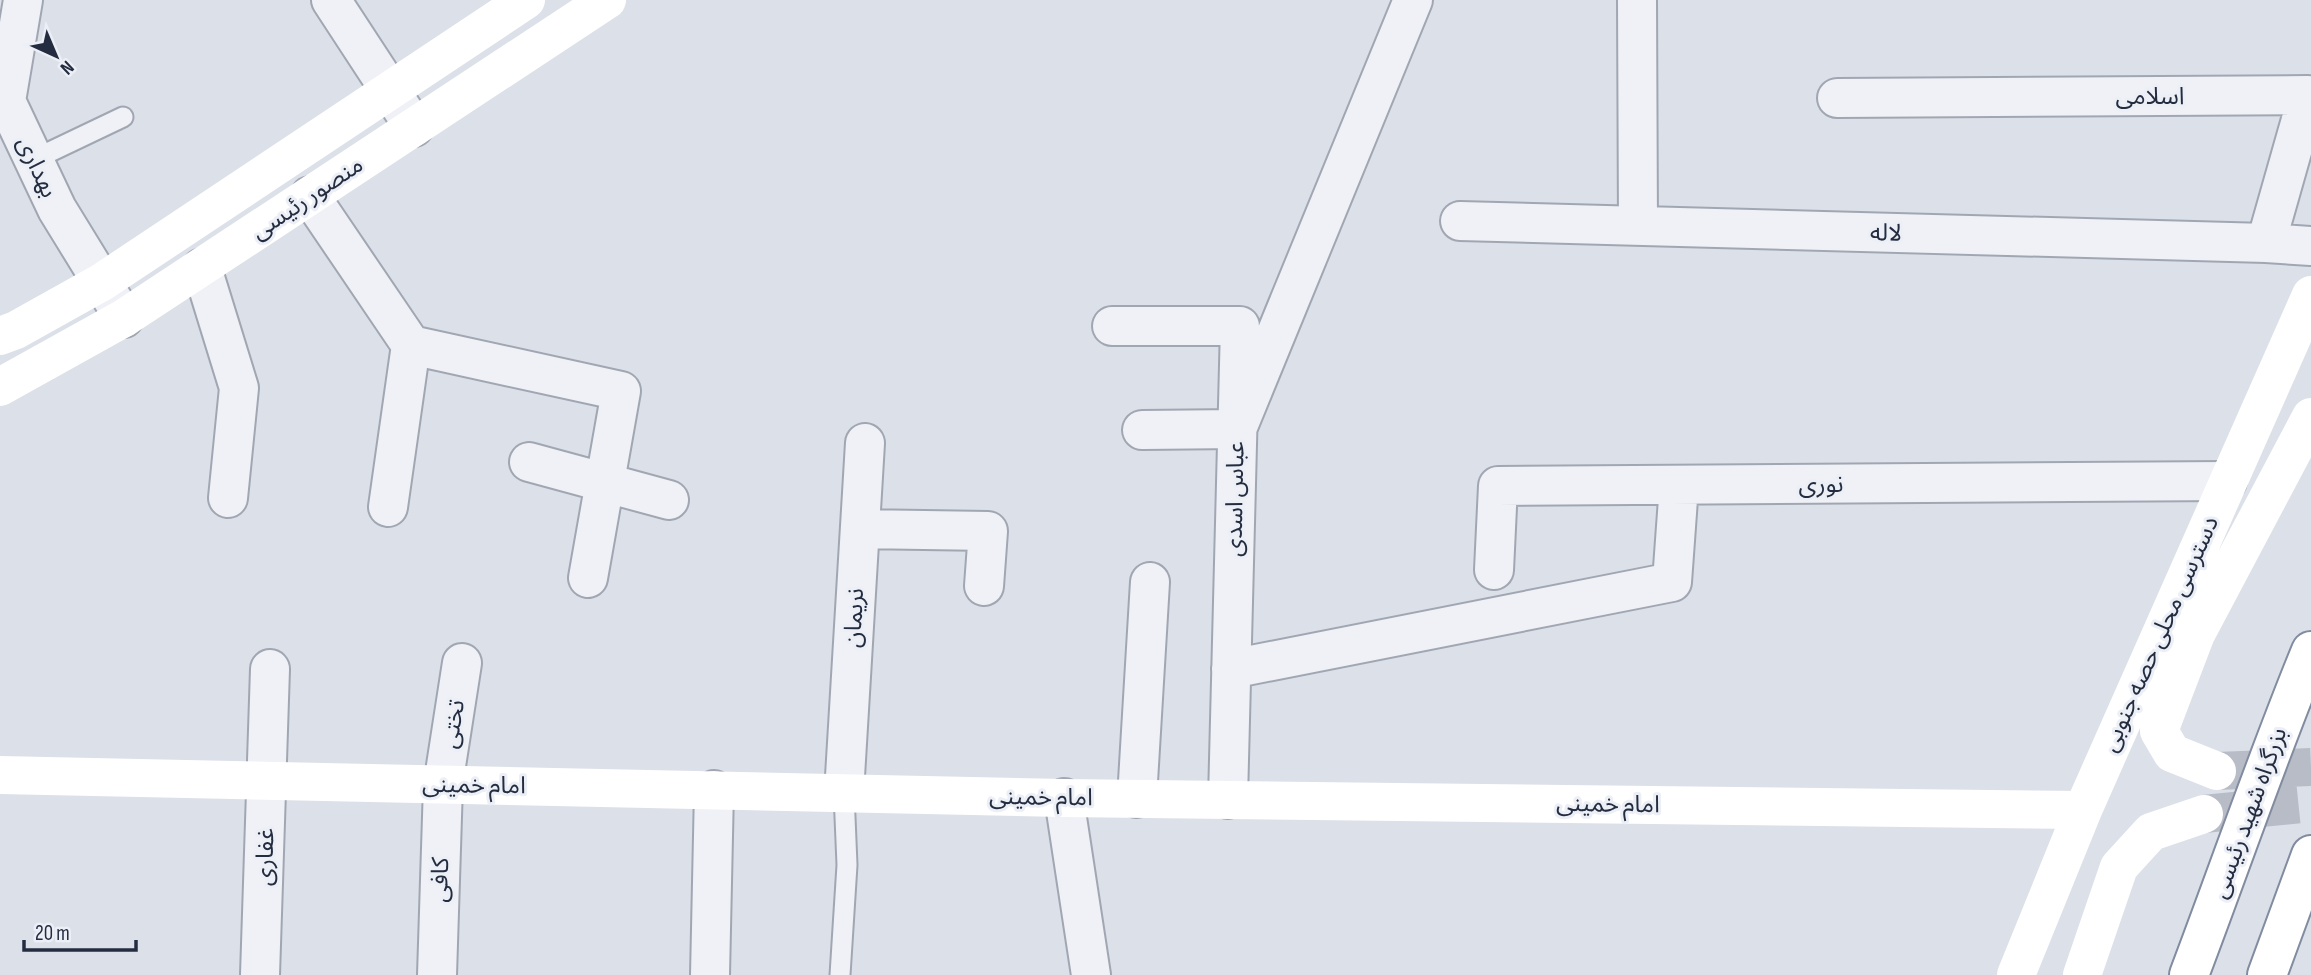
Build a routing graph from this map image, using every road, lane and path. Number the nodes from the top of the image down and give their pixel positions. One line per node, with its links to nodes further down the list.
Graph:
1 (23, 0): 11 (street, بهداری)
2 (331, 0): 7 (street)
3 (526, 0): 7 (main road, منصور رئیسی)
4 (607, 0): 10 (main road, منصور رئیسی)
5 (1412, 0): 26 (street)
6 (1637, 0): 14 (street)
7 (389, 90): 10 (street); 18 (main road, منصور رئیسی)
8 (1838, 98): 15 (street, اسلامی)
9 (123, 117): 11 (lane)
10 (414, 127): 12 (main road, منصور رئیسی)
11 (35, 159): 18 (street, بهداری)
12 (310, 196): 17 (main road, منصور رئیسی); 23 (street)
13 (1460, 221): 14 (street, لاله)
14 (1638, 226): 15 (street, لاله)
15 (2266, 243): 16 (street, لاله)
16 (2311, 246)
17 (202, 268): 20 (main road, منصور رئیسی); 33 (street)
18 (102, 282): 20 (street, بهداری); 22 (main road, منصور رئیسی)
19 (2311, 295): 30 (main road, دسترسی محلی حصه جنوبی)
20 (124, 318): 24 (main road, منصور رئیسی)
21 (1112, 326): 26 (street, عباس اسدی)
22 (0, 336)
23 (411, 345): 31 (street); 35 (street)
24 (0, 387)
25 (2311, 417): 45 (main road)
26 (1237, 429): 27 (street); 44 (street, عباس اسدی)
27 (1142, 430)
28 (865, 443): 36 (street, نریمان)
29 (529, 462): 31 (street)
30 (2227, 481): 32 (street, نوری); 54 (main road, دسترسی محلی حصه جنوبی)
31 (605, 482): 34 (street); 38 (street)
32 (1679, 485): 37 (street, نوری); 44 (street)
33 (228, 498)
34 (669, 500)
35 (388, 508)
36 (860, 529): 40 (street); 50 (street, نریمان)
37 (1494, 570)
38 (588, 578)
39 (1150, 582): 52 (street)
40 (984, 586)
41 (2311, 651): 64 (main road, بزرگراه شهید رئیسی)
42 (462, 663): 48 (street, تختی)
43 (270, 669): 47 (street, غفاری)
44 (1231, 669): 53 (street, عباس اسدی)
45 (2217, 771)
46 (0, 775): 47 (main road, امام خمینی)
47 (268, 781): 48 (main road, امام خمینی); 57 (street, غفاری)
48 (443, 785): 49 (main road, امام خمینی); 58 (street, کافی)
49 (714, 790): 50 (main road, امام خمینی); 59 (street)
50 (844, 793): 51 (main road, امام خمینی); 60 (lane)
51 (1064, 798): 52 (main road, امام خمینی); 61 (street)
52 (1137, 798): 53 (main road, امام خمینی)
53 (1228, 799): 54 (main road, امام خمینی)
54 (2082, 810): 62 (main road, دسترسی محلی حصه جنوبی)
55 (2204, 814): 63 (main road)
56 (2311, 855): 65 (main road)
57 (260, 975)
58 (437, 975)
59 (710, 975)
60 (840, 975)
61 (1091, 975)
62 (2016, 975)
63 (2082, 975)
64 (2189, 975)
65 (2267, 975)

